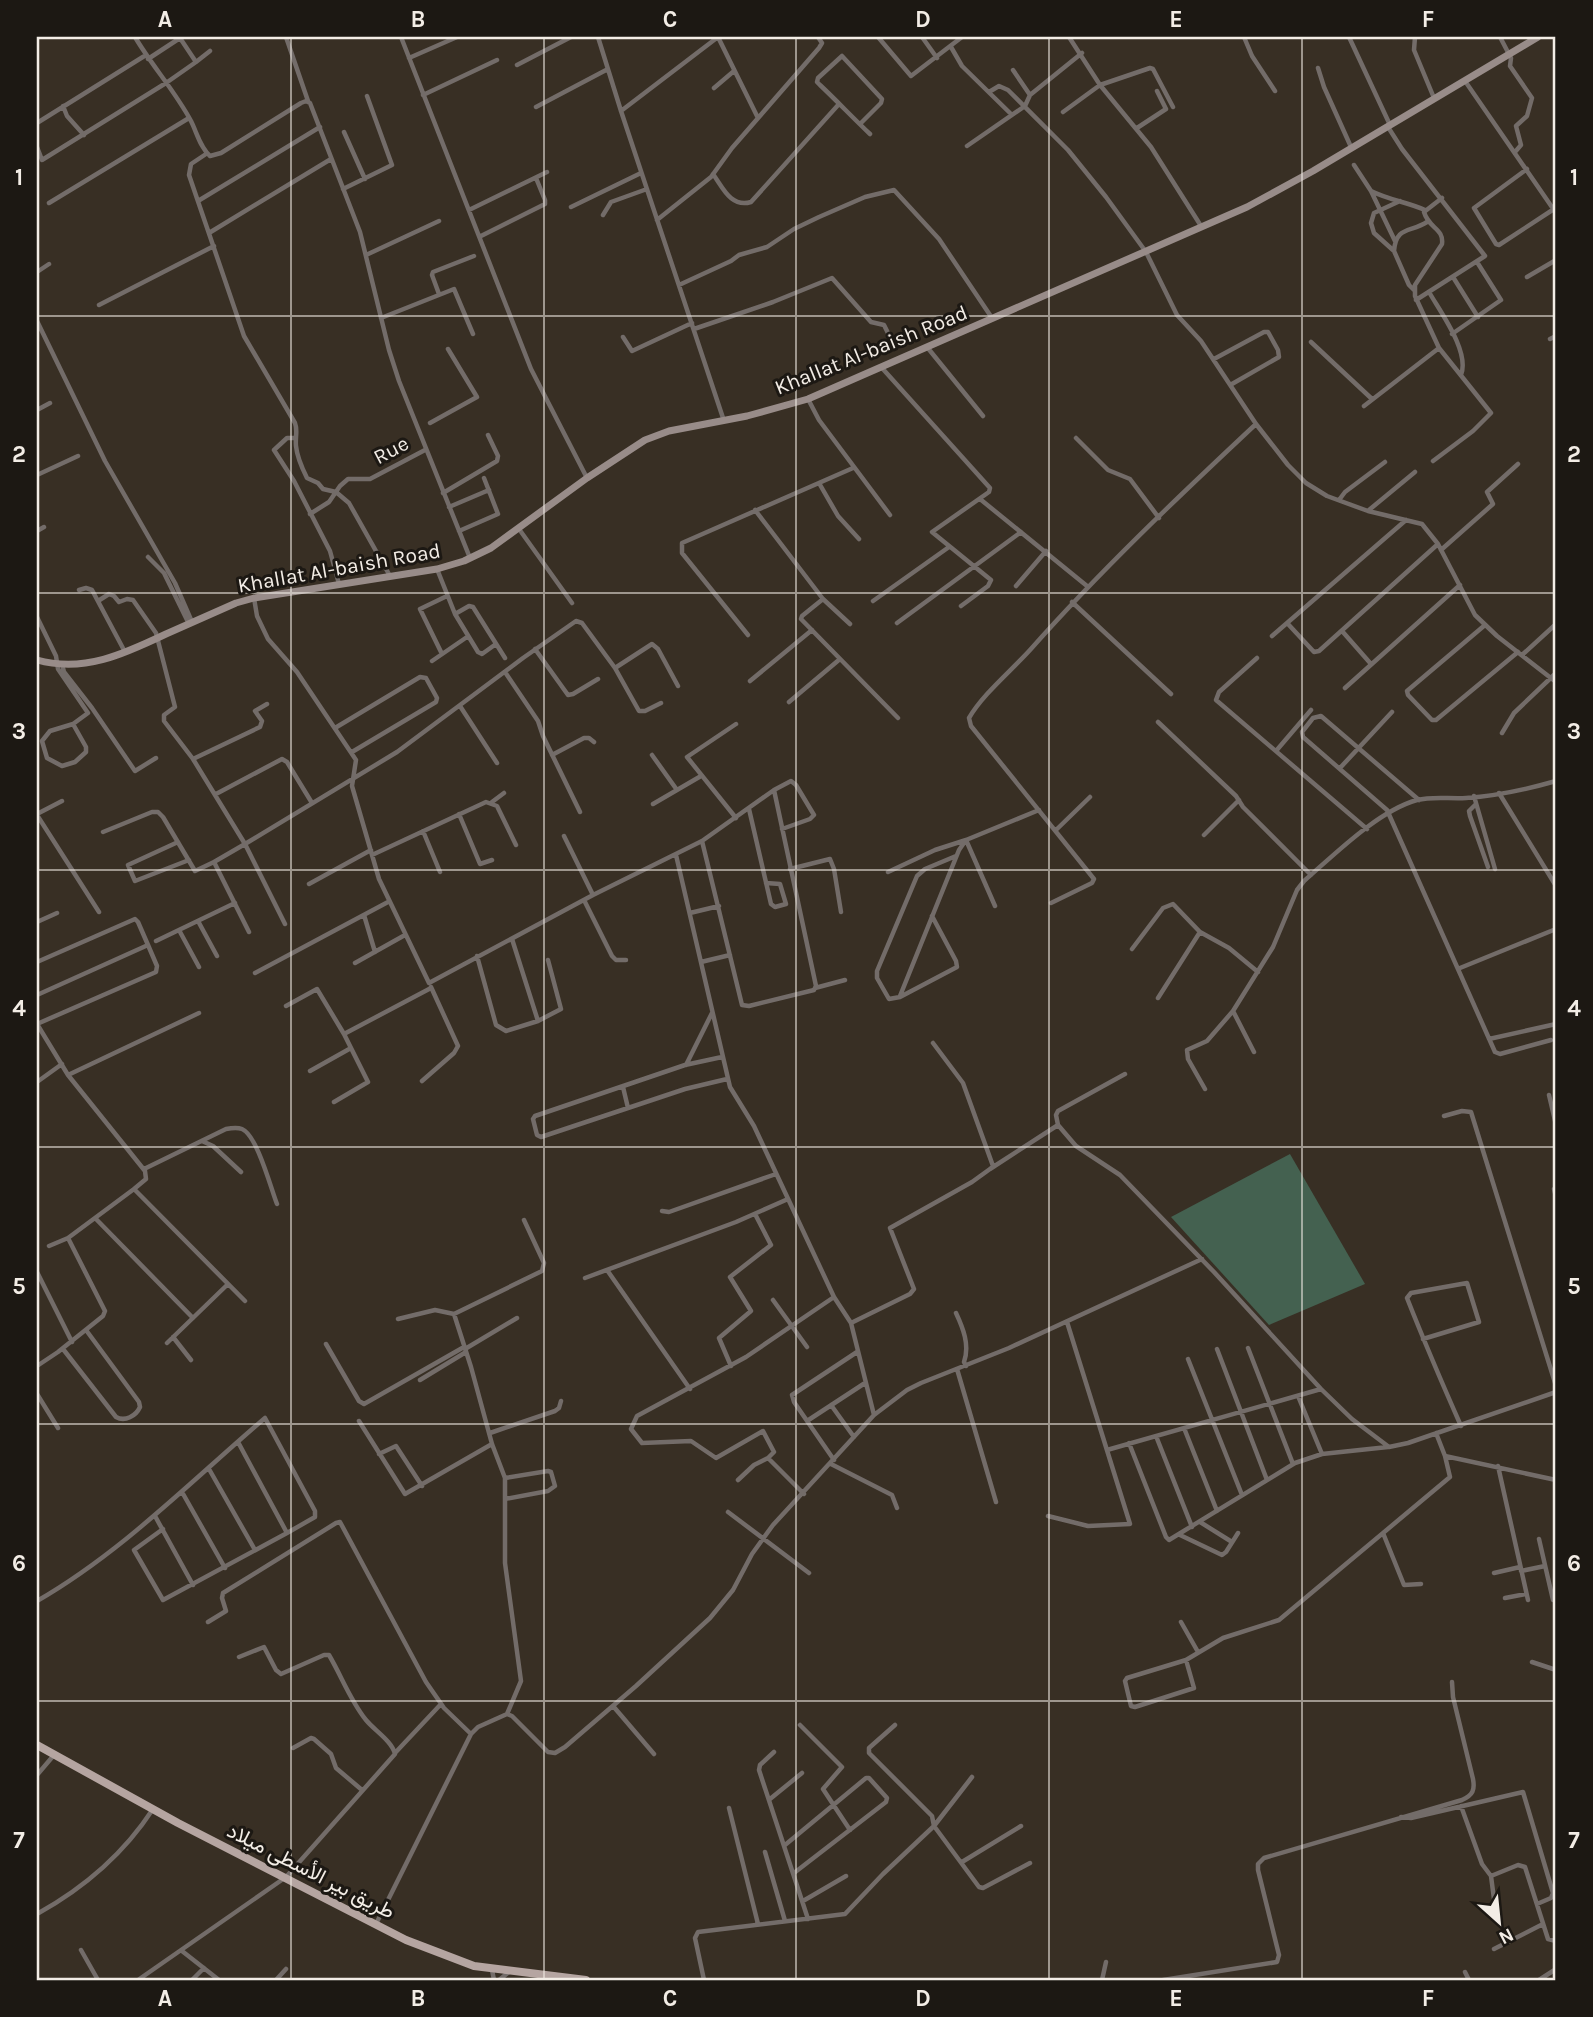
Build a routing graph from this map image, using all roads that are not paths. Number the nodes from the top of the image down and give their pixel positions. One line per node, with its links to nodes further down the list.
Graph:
1 (135, 37): 22 (street)
2 (286, 37): 43 (street)
3 (401, 37): 23 (street)
4 (457, 37): 23 (street)
5 (571, 37): 27 (street)
6 (598, 37): 29 (street)
7 (818, 37): 53 (street)
8 (878, 37): 24 (street)
9 (922, 37): 24 (street)
10 (960, 37): 18 (street)
11 (1069, 37): 20 (street)
12 (1244, 37): 37 (street)
13 (1349, 37): 56 (street)
14 (1415, 37): 42 (street)
15 (1500, 37): 21 (street)
16 (1538, 37): 21 (street, Khallat Al-baish Road)
17 (715, 38): 31 (street); 49 (street)
18 (951, 47): 24 (street); 38 (street)
19 (210, 51): 26 (street)
20 (1082, 53): 34 (street); 40 (street)
21 (1510, 54): 32 (street, Khallat Al-baish Road); 65 (street)
22 (147, 57): 26 (street); 33 (street); 45 (street)
23 (409, 58): 39 (street)
24 (937, 58)
25 (497, 60): 39 (street)
26 (195, 62): 33 (street)
27 (517, 65)
28 (1318, 68): 64 (street)
29 (608, 69): 47 (street); 49 (street)
30 (1013, 70): 40 (street)
31 (734, 71): 35 (street); 53 (street)
32 (1464, 80): 42 (street, Khallat Al-baish Road); 65 (street)
33 (166, 83): 52 (street); 61 (street)
34 (1100, 85): 48 (street); 50 (street); 58 (street)
35 (714, 88)
36 (1157, 91): 58 (street)
37 (1275, 91)
38 (989, 92): 46 (street); 51 (street)
39 (423, 94): 83 (street)
40 (1030, 95): 46 (street)
41 (368, 96): 74 (street)
42 (1434, 99): 56 (street, Khallat Al-baish Road)
43 (309, 102): 57 (street); 66 (street)
44 (839, 104): 55 (street); 55 (street); 72 (street)
45 (63, 106): 54 (street); 61 (street)
46 (1025, 106): 51 (street); 97 (street)
47 (536, 107)
48 (1173, 107)
49 (621, 111): 71 (street)
50 (1062, 112)
51 (1012, 115): 62 (street)
52 (190, 118): 66 (street); 81 (street)
53 (758, 118): 72 (street)
54 (37, 123)
55 (860, 124): 60 (street)
56 (1389, 126): 64 (street, Khallat Al-baish Road); 78 (street)
57 (320, 127): 67 (street); 79 (street)
58 (1137, 128): 91 (street)
59 (344, 132): 74 (street)
60 (870, 134)
61 (84, 135): 63 (street)
62 (967, 146)
63 (37, 147)
64 (1352, 148): 91 (street, Khallat Al-baish Road)
65 (1515, 152): 69 (street)
66 (206, 153): 79 (street)
67 (331, 159): 76 (street); 92 (street)
68 (1354, 165): 77 (street)
69 (1527, 169): 85 (street); 85 (street)
70 (547, 172): 73 (street)
71 (641, 173): 75 (street); 82 (street)
72 (713, 174): 88 (street)
73 (536, 178): 83 (street); 93 (street)
74 (365, 179): 76 (street)
75 (647, 189): 87 (street); 88 (street)
76 (343, 190): 98 (street)
77 (1371, 191): 80 (street); 86 (street)
78 (1442, 198): 84 (street); 101 (street)
79 (198, 201): 92 (street)
80 (1400, 201): 84 (street); 86 (street)
81 (49, 203)
82 (571, 208)
83 (469, 210): 93 (street)
84 (1424, 210): 90 (street)
85 (1555, 211)
86 (1380, 212): 94 (street); 96 (street)
87 (603, 215)
88 (657, 219): 106 (street)
89 (439, 221): 98 (street)
90 (1427, 222): 94 (street); 107 (street)
91 (1202, 227): 97 (street, Khallat Al-baish Road)
92 (209, 233): 95 (street)
93 (481, 236): 152 (street)
94 (1395, 241): 96 (street)
95 (214, 246): 111 (street); 141 (street)
96 (1394, 251): 107 (street)
97 (1146, 252): 114 (street, Khallat Al-baish Road); 127 (street)
98 (366, 255): 113 (street)
99 (474, 256): 109 (street)
100 (1556, 260): 105 (street)
101 (1477, 262): 104 (street); 112 (street)
102 (48, 264): 103 (street)
103 (37, 272)
104 (1453, 277): 108 (street); 112 (street)
105 (1527, 277)
106 (679, 285): 114 (street); 116 (street)
107 (1414, 290): 110 (street)
108 (1429, 292): 110 (street); 118 (street)
109 (439, 294): 113 (street); 117 (street)
110 (1416, 300): 125 (street)
111 (99, 304)
112 (1478, 317): 118 (street)
113 (381, 318): 143 (street)
114 (992, 319): 124 (street, Khallat Al-baish Road)
115 (37, 324): 195 (street)
116 (693, 326): 120 (street); 123 (street); 137 (street)
117 (473, 334)
118 (1452, 334): 129 (street)
119 (1556, 335): 121 (street)
120 (624, 337)
121 (1550, 339)
122 (1311, 342): 132 (street)
123 (895, 347)
124 (927, 347): 128 (street, Khallat Al-baish Road); 136 (street)
125 (1439, 348): 129 (street); 132 (street)
126 (448, 349): 138 (street, Rue)
127 (1214, 359): 130 (street); 130 (street)
128 (882, 368): 131 (street, Khallat Al-baish Road); 157 (street)
129 (1461, 375): 145 (street)
130 (1232, 384): 139 (street)
131 (808, 399): 137 (street, Khallat Al-baish Road); 148 (street)
132 (1372, 399): 134 (street)
133 (50, 403): 135 (street)
134 (1364, 407)
135 (37, 410)
136 (983, 416)
137 (724, 421): 152 (street, Khallat Al-baish Road)
138 (430, 423)
139 (1256, 424): 158 (street); 164 (street)
140 (488, 435): 156 (street)
141 (295, 438): 155 (street); 162 (street)
142 (1076, 438): 164 (street)
143 (425, 450): 155 (street, Rue); 156 (street)
144 (78, 456): 150 (street)
145 (1433, 461)
146 (1385, 462): 158 (street)
147 (1518, 464): 173 (street)
148 (853, 468): 153 (street); 163 (street)
149 (1415, 472): 161 (street)
150 (37, 475)
151 (484, 478): 154 (street)
152 (587, 478): 167 (street, Khallat Al-baish Road)
153 (819, 482): 160 (street); 171 (street)
154 (489, 490): 159 (street); 169 (street)
155 (336, 492): 162 (street, Rue); 179 (street)
156 (443, 493): 159 (street)
157 (980, 499): 170 (street); 172 (street)
158 (1339, 500): 161 (street)
159 (449, 507): 169 (street)
160 (755, 510): 187 (street); 203 (street)
161 (1368, 511): 165 (street)
162 (310, 514): 180 (street)
163 (890, 515)
164 (1159, 518): 183 (street)
165 (1407, 519): 173 (street); 198 (street)
166 (44, 527): 168 (street)
167 (519, 529): 176 (street, Khallat Al-baish Road); 190 (street)
168 (37, 531)
169 (459, 531): 176 (street)
170 (1021, 532): 174 (street); 177 (street)
171 (859, 539)
172 (949, 547): 177 (street); 189 (street)
173 (1440, 547): 181 (street); 202 (street)
174 (1046, 551): 182 (street); 183 (street)
175 (148, 556): 195 (street)
176 (470, 559): 178 (street, Khallat Al-baish Road)
177 (974, 567): 192 (street); 196 (street)
178 (437, 569): 179 (street, Khallat Al-baish Road); 185 (street)
179 (390, 577): 180 (street, Khallat Al-baish Road)
180 (339, 584): 186 (street, Khallat Al-baish Road)
181 (1460, 585): 200 (street); 218 (street)
182 (1016, 586)
183 (1087, 586): 191 (street)
184 (79, 590): 188 (street)
185 (447, 596): 193 (street); 211 (street)
186 (254, 598): 195 (street, Khallat Al-baish Road); 239 (street)
187 (823, 599): 197 (street); 201 (street)
188 (98, 601): 206 (street); 209 (street)
189 (873, 601)
190 (572, 603)
191 (1072, 603): 228 (street); 271 (street)
192 (961, 606)
193 (455, 614): 205 (street); 207 (street)
194 (37, 617): 217 (street)
195 (191, 623): 206 (street, Khallat Al-baish Road)
196 (897, 623)
197 (850, 624)
198 (1288, 624): 202 (street); 204 (street)
199 (1556, 624): 210 (street)
200 (1485, 625): 210 (street); 210 (street)
201 (812, 630): 214 (street); 224 (street)
202 (1342, 631): 218 (street)
203 (748, 635)
204 (1272, 636)
205 (467, 637): 207 (street); 211 (street)
206 (157, 638): 209 (street, Khallat Al-baish Road); 248 (street)
207 (496, 644): 212 (street)
208 (536, 649): 219 (street); 220 (street); 223 (street)
209 (126, 653): 217 (street, Khallat Al-baish Road)
210 (1520, 653): 222 (street)
211 (442, 654): 216 (street)
212 (505, 658)
213 (1256, 658): 243 (street)
214 (840, 659): 229 (street); 235 (street)
215 (37, 660): 217 (street, Khallat Al-baish Road)
216 (432, 661)
217 (58, 664): 237 (street); 247 (street)
218 (1371, 664): 227 (street)
219 (615, 668): 226 (street); 230 (street)
220 (505, 672): 232 (street); 245 (street)
221 (1556, 673): 222 (street)
222 (1551, 678): 225 (street); 240 (street)
223 (598, 679)
224 (750, 681)
225 (1556, 682)
226 (678, 686)
227 (1345, 688)
228 (1171, 694)
229 (789, 702)
230 (661, 703)
231 (267, 704): 248 (street)
232 (460, 706): 250 (street); 252 (street)
233 (1311, 710): 243 (street)
234 (1392, 712): 242 (street)
235 (898, 718)
236 (1158, 722): 263 (street)
237 (73, 724): 237 (street)
238 (736, 724): 253 (street)
239 (335, 728): 244 (street); 244 (street)
240 (1502, 733)
241 (594, 742): 245 (street)
242 (1357, 747): 251 (street); 251 (street); 264 (street)
243 (1276, 751): 278 (street)
244 (352, 752): 249 (street)
245 (552, 755): 272 (street)
246 (652, 755): 256 (street)
247 (156, 758)
248 (193, 759): 260 (street)
249 (357, 762): 252 (street); 254 (street)
250 (497, 763)
251 (1340, 768): 273 (street)
252 (367, 771): 254 (street)
253 (701, 776): 256 (street); 276 (street)
254 (351, 780): 267 (street); 289 (street)
255 (1556, 781): 259 (street)
256 (677, 790): 268 (street)
257 (774, 790): 270 (street); 277 (street); 277 (street)
258 (504, 793): 266 (street)
259 (1499, 793): 261 (street); 303 (street)
260 (216, 794): 267 (street); 287 (street)
261 (1474, 796): 264 (street); 269 (street)
262 (1090, 797): 280 (street)
263 (1239, 800): 282 (street); 300 (street)
264 (1419, 800): 273 (street)
265 (62, 801): 275 (street)
266 (492, 802): 274 (street); 288 (street)
267 (312, 803): 287 (street)
268 (653, 804)
269 (1476, 804): 295 (street); 297 (street)
270 (749, 809): 276 (street); 301 (street)
271 (1039, 810): 280 (street); 284 (street)
272 (580, 811)
273 (1388, 813): 278 (street); 339 (street)
274 (459, 814): 279 (street); 293 (street)
275 (37, 815): 311 (street)
276 (736, 818): 285 (street)
277 (782, 829): 296 (street)
278 (1367, 829): 300 (street)
279 (424, 831): 289 (street); 298 (street)
280 (1056, 831): 308 (street)
281 (103, 832): 286 (street)
282 (1204, 835)
283 (564, 836): 304 (street)
284 (966, 839): 291 (street); 299 (street); 310 (street)
285 (702, 841): 290 (street); 309 (street)
286 (178, 842): 292 (street); 292 (street)
287 (245, 844): 294 (street); 319 (street)
288 (516, 845)
289 (371, 852): 302 (street); 306 (street)
290 (676, 855): 304 (street); 314 (street)
291 (956, 856): 316 (street); 346 (street)
292 (189, 860): 294 (street)
293 (492, 860)
294 (214, 862): 307 (street)
295 (1488, 867)
296 (790, 869): 312 (street); 344 (street)
297 (1495, 869)
298 (440, 872)
299 (888, 872)
300 (1311, 874): 340 (street)
301 (766, 883): 301 (street)
302 (309, 884)
303 (1556, 886)
304 (593, 895): 305 (street)
305 (584, 900): 325 (street); 334 (street)
306 (388, 902): 315 (street); 324 (street)
307 (235, 903): 317 (street); 322 (street)
308 (1051, 903)
309 (719, 906): 314 (street); 330 (street)
310 (995, 906)
311 (99, 912)
312 (841, 912)
313 (57, 913): 318 (street)
314 (690, 913): 336 (street)
315 (365, 915): 329 (street); 341 (street)
316 (932, 916): 346 (street); 346 (street)
317 (198, 921): 321 (street); 331 (street)
318 (37, 922)
319 (285, 924)
320 (1556, 929): 339 (street)
321 (179, 930): 326 (street); 338 (street)
322 (249, 932)
323 (1200, 932): 328 (street); 340 (street); 347 (street)
324 (405, 935): 329 (street); 343 (street)
325 (512, 939): 332 (street); 352 (street)
326 (156, 941)
327 (148, 945): 335 (street); 345 (street); 353 (street)
328 (1132, 949)
329 (375, 952): 337 (street)
330 (730, 955): 336 (street); 344 (street)
331 (217, 956)
332 (477, 956): 343 (street); 352 (street)
333 (548, 960): 352 (street)
334 (626, 960)
335 (37, 962)
336 (701, 962): 351 (street)
337 (355, 963)
338 (199, 967)
339 (1459, 968): 356 (street)
340 (1258, 972): 349 (street)
341 (255, 973)
342 (845, 980): 344 (street)
343 (430, 986): 355 (street); 369 (street)
344 (815, 988)
345 (37, 995)
346 (900, 997)
347 (1158, 998)
348 (286, 1006): 355 (street)
349 (1234, 1011): 360 (street); 371 (street)
350 (199, 1013): 366 (street)
351 (712, 1013): 361 (street); 363 (street)
352 (538, 1021)
353 (37, 1024): 362 (street)
354 (1556, 1024): 356 (street)
355 (344, 1034): 359 (street)
356 (1489, 1039): 357 (street)
357 (1551, 1040)
358 (933, 1043): 379 (street)
359 (351, 1048): 364 (street); 373 (street)
360 (1254, 1052)
361 (722, 1057): 363 (street); 367 (street)
362 (62, 1064): 366 (street); 368 (street)
363 (685, 1065): 370 (street)
364 (310, 1071)
365 (1125, 1074): 376 (street)
366 (68, 1075): 380 (street)
367 (727, 1079): 374 (street); 382 (street)
368 (37, 1082)
369 (422, 1082)
370 (623, 1087): 374 (street); 374 (street)
371 (1205, 1089)
372 (1549, 1095): 377 (street)
373 (334, 1102)
374 (628, 1108)
375 (1444, 1116): 430 (street)
376 (1058, 1125): 379 (street); 394 (street)
377 (1556, 1125)
378 (201, 1140): 380 (street); 381 (street); 387 (street)
379 (993, 1166): 408 (street)
380 (144, 1169): 384 (street)
381 (241, 1172)
382 (776, 1174): 386 (street); 388 (street)
383 (1556, 1188): 385 (street)
384 (134, 1189): 390 (street); 398 (street)
385 (1556, 1197)
386 (788, 1199): 389 (street); 399 (street)
387 (277, 1204)
388 (663, 1211)
389 (755, 1214): 395 (street); 425 (street)
390 (96, 1219): 392 (street); 404 (street)
391 (524, 1220): 403 (street)
392 (68, 1238): 393 (street); 410 (street)
393 (49, 1246)
394 (1202, 1259): 407 (street); 432 (street)
395 (607, 1270): 397 (street); 431 (street)
396 (37, 1272): 413 (street)
397 (585, 1278)
398 (227, 1285): 401 (street); 404 (street)
399 (834, 1297): 408 (street); 409 (street)
400 (773, 1300): 409 (street)
401 (245, 1301)
402 (956, 1313): 426 (street)
403 (454, 1314): 406 (street); 420 (street)
404 (193, 1318): 411 (street)
405 (517, 1318): 420 (street)
406 (398, 1319)
407 (1067, 1322): 426 (street); 455 (street)
408 (851, 1323): 421 (street)
409 (791, 1327): 416 (street); 425 (street)
410 (86, 1330): 413 (street); 418 (street)
411 (173, 1337): 414 (street); 423 (street)
412 (1423, 1339): 412 (street); 444 (street)
413 (72, 1342): 418 (street)
414 (167, 1343)
415 (326, 1344): 420 (street)
416 (807, 1347)
417 (1248, 1348): 437 (street)
418 (63, 1349): 424 (street)
419 (1217, 1349): 439 (street)
420 (465, 1350): 428 (street); 447 (street)
421 (857, 1352): 429 (street); 443 (street)
422 (1188, 1359): 441 (street)
423 (191, 1360)
424 (37, 1366)
425 (731, 1366): 431 (street)
426 (966, 1366): 427 (street)
427 (957, 1369): 440 (street); 473 (street)
428 (420, 1380)
429 (865, 1383): 438 (street); 440 (street)
430 (1556, 1386)
431 (690, 1389): 459 (street)
432 (1321, 1389): 435 (street); 454 (street)
433 (1556, 1392): 444 (street)
434 (37, 1394): 445 (street)
435 (1298, 1396): 437 (street); 457 (street)
436 (561, 1401): 447 (street)
437 (1270, 1403): 439 (street); 461 (street)
438 (831, 1405): 443 (street); 450 (street)
439 (1241, 1412): 441 (street); 466 (street)
440 (874, 1415): 450 (street)
441 (1213, 1419): 446 (street); 471 (street)
442 (359, 1421): 456 (street)
443 (807, 1421): 460 (street)
444 (1461, 1426): 448 (street)
445 (58, 1428)
446 (1184, 1428): 449 (street); 475 (street)
447 (490, 1433): 453 (street)
448 (1436, 1433): 454 (street); 458 (street)
449 (1156, 1436): 452 (street); 480 (street)
450 (854, 1437): 460 (street)
451 (239, 1442): 463 (street); 482 (street); 482 (street)
452 (1129, 1443): 455 (street); 485 (street)
453 (492, 1444): 464 (street); 468 (street)
454 (1389, 1447): 457 (street)
455 (1107, 1450): 478 (street)
456 (379, 1454): 468 (street); 468 (street)
457 (1322, 1454): 461 (street)
458 (1445, 1456): 462 (street); 484 (street)
459 (768, 1458): 465 (street); 470 (street)
460 (833, 1462): 470 (street); 474 (street)
461 (1293, 1464): 466 (street)
462 (1498, 1466): 467 (street); 492 (street)
463 (209, 1469): 469 (street); 489 (street)
464 (505, 1478): 472 (street); 472 (street)
465 (738, 1480)
466 (1267, 1480): 471 (street)
467 (1556, 1480)
468 (422, 1486)
469 (182, 1492): 477 (street); 491 (street)
470 (804, 1494): 486 (street)
471 (1242, 1495): 475 (street)
472 (505, 1499): 510 (street)
473 (996, 1502)
474 (897, 1508)
475 (1217, 1511): 479 (street)
476 (728, 1512): 486 (street)
477 (155, 1515): 481 (street); 499 (street)
478 (1048, 1516)
479 (1200, 1522): 480 (street); 488 (street)
480 (1192, 1527): 485 (street)
481 (163, 1529): 496 (street); 496 (street)
482 (286, 1533): 489 (street)
483 (1238, 1533): 488 (street)
484 (1383, 1534): 495 (street); 502 (street)
485 (1179, 1535): 488 (street)
486 (761, 1539): 493 (street); 509 (street)
487 (1539, 1539): 490 (street)
488 (1232, 1542)
489 (255, 1550): 491 (street)
490 (1545, 1566): 492 (street); 498 (street)
491 (225, 1568): 496 (street)
492 (1521, 1569): 494 (street); 497 (street)
493 (809, 1573)
494 (1494, 1573)
495 (1421, 1584)
496 (193, 1585)
497 (1505, 1598)
498 (1553, 1600)
499 (37, 1601)
500 (208, 1622): 508 (street)
501 (1181, 1622): 502 (street)
502 (1198, 1652): 504 (street)
503 (239, 1657): 517 (street)
504 (1186, 1660): 504 (street)
505 (1532, 1662): 506 (street)
506 (1556, 1670)
507 (1452, 1682): 529 (street)
508 (441, 1704): 513 (street); 517 (street)
509 (613, 1706): 510 (street); 519 (street)
510 (507, 1714): 513 (street)
511 (800, 1725): 525 (street)
512 (895, 1725): 530 (street)
513 (471, 1734): 547 (street)
514 (37, 1745): 518 (main road, طريق بير الأسطى ميلاد)
515 (293, 1748): 523 (street)
516 (774, 1752): 524 (street)
517 (395, 1754): 523 (street)
518 (55, 1755): 521 (street); 527 (main road, طريق بير الأسطى ميلاد)
519 (654, 1755)
520 (802, 1773): 524 (street)
521 (37, 1775)
522 (972, 1777): 530 (street)
523 (362, 1790): 540 (street)
524 (770, 1799): 533 (street)
525 (833, 1805): 532 (street); 532 (street); 533 (street)
526 (1461, 1805): 529 (street); 538 (street); 543 (street)
527 (153, 1808): 540 (main road, طريق بير الأسطى ميلاد); 544 (street)
528 (729, 1808): 548 (street)
529 (1400, 1817): 571 (street)
530 (934, 1826): 535 (street); 545 (street)
531 (1021, 1826): 535 (street)
532 (850, 1830): 537 (street)
533 (785, 1845): 537 (street)
534 (765, 1852): 546 (street)
535 (962, 1862): 536 (street)
536 (1030, 1863)
537 (794, 1873): 542 (street)
538 (1491, 1875): 541 (street); 543 (street)
539 (846, 1876): 542 (street)
540 (286, 1877): 547 (main road, طريق بير الأسطى ميلاد); 553 (street)
541 (1494, 1899)
542 (803, 1901): 545 (street)
543 (1537, 1904): 549 (street)
544 (37, 1914)
545 (808, 1919): 546 (street)
546 (785, 1921): 548 (street)
547 (376, 1924): 557 (main road, طريق بير الأسطى ميلاد)
548 (758, 1924): 569 (street)
549 (1543, 1924): 550 (street); 551 (street)
550 (1556, 1941)
551 (1494, 1949)
552 (81, 1950): 562 (street)
553 (182, 1951): 555 (street); 563 (street)
554 (1106, 1962): 570 (street)
555 (204, 1968): 564 (street); 565 (street)
556 (286, 1969): 566 (street)
557 (492, 1969): 559 (main road, طريق بير الأسطى ميلاد); 567 (street)
558 (1556, 1969): 573 (street)
559 (510, 1971): 561 (main road, طريق بير الأسطى ميلاد); 567 (street)
560 (1465, 1972): 572 (street)
561 (545, 1977): 568 (main road, طريق بير الأسطى ميلاد)
562 (98, 1980)
563 (138, 1980)
564 (192, 1980)
565 (219, 1980)
566 (276, 1980)
567 (497, 1980)
568 (586, 1980)
569 (704, 1980)
570 (1102, 1980)
571 (1163, 1980)
572 (1469, 1980)
573 (1539, 1980)

